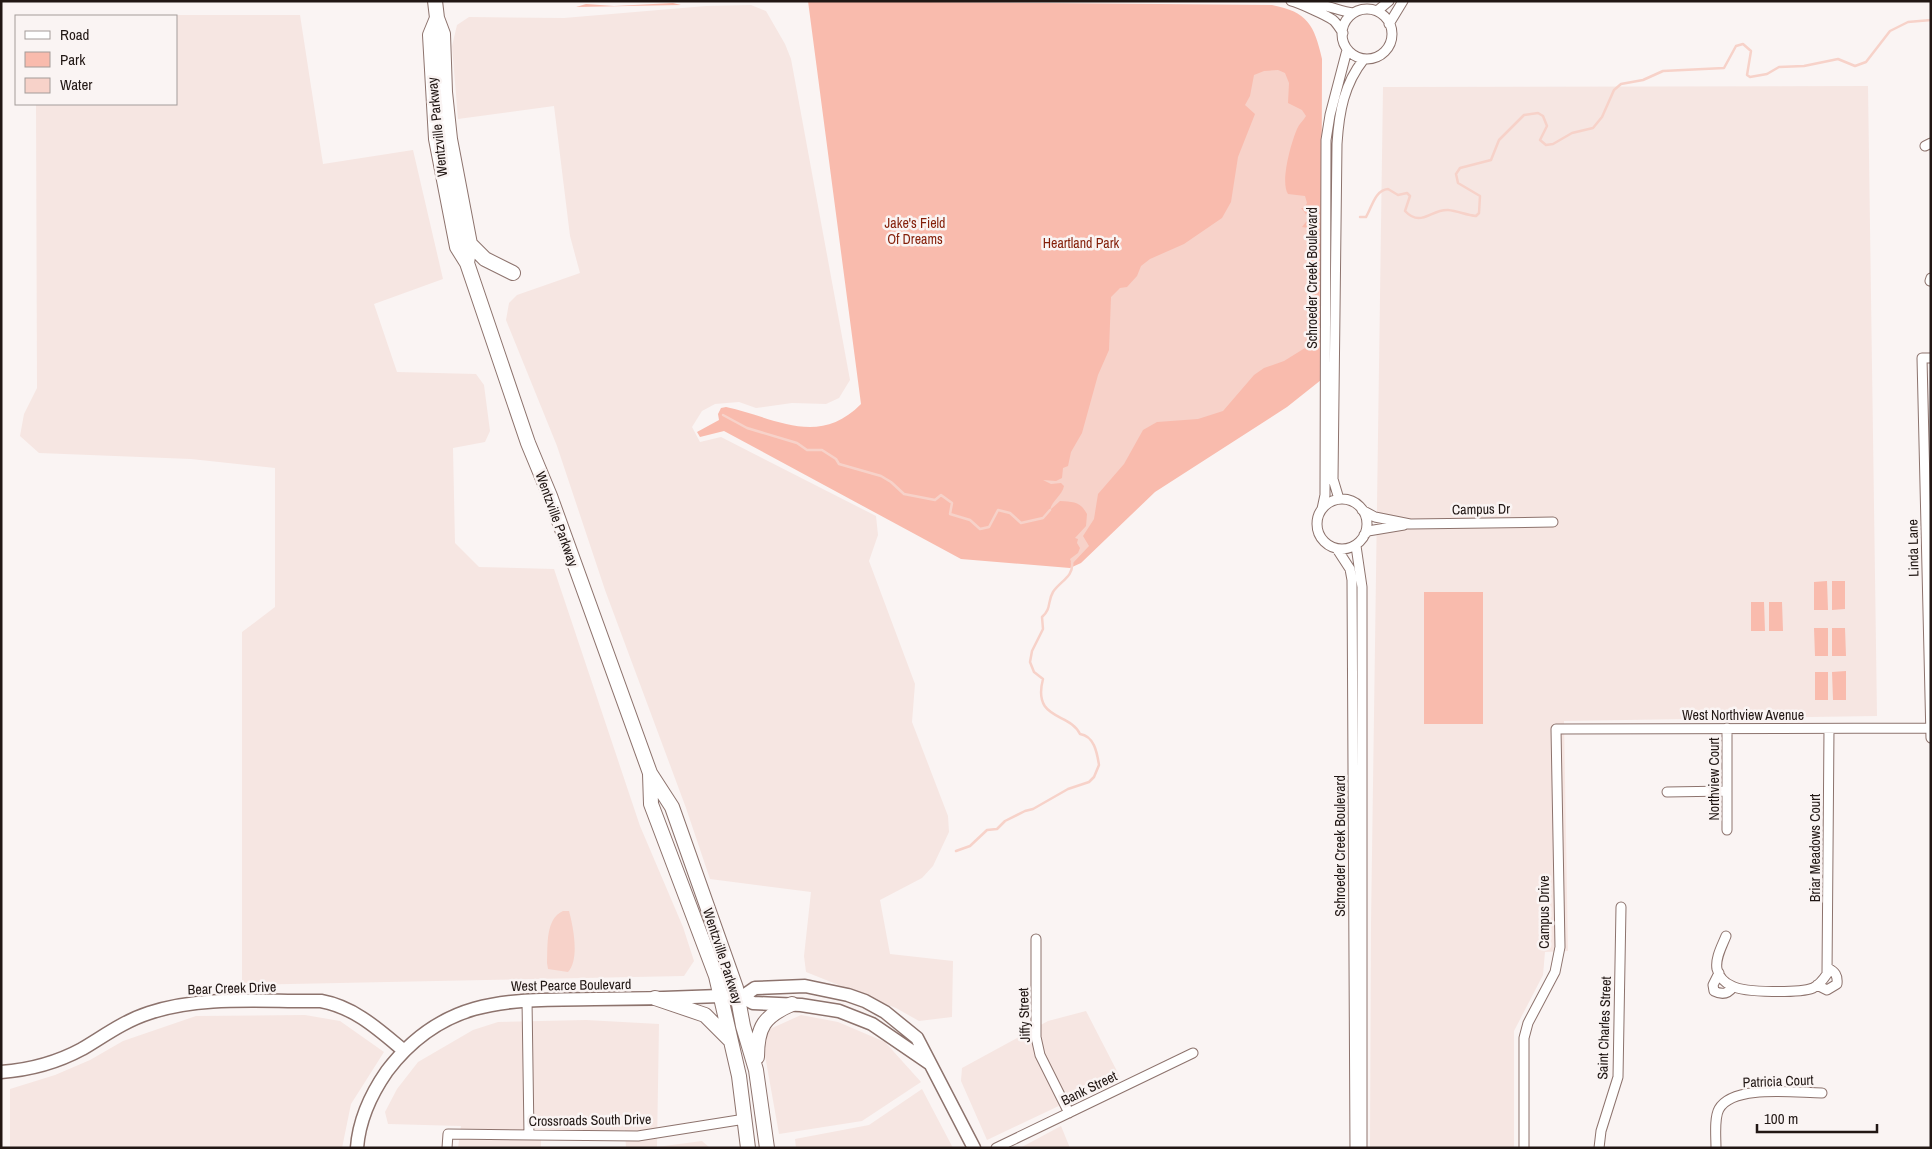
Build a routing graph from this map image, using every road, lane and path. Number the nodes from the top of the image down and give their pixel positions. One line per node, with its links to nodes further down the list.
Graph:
1 (436, 1): 8 (main road, Wentzville Parkway)
2 (1291, 1): 5 (street)
3 (1389, 1): 6 (street)
4 (1402, 1): 9 (street)
5 (1302, 4): 7 (street); 10 (street)
6 (1377, 11): 7 (street); 9 (street)
7 (1354, 14): 10 (street)
8 (437, 18): 13 (main road, Wentzville Parkway); 14 (main road, Wentzville Parkway)
9 (1390, 24): 12 (street)
10 (1343, 33): 11 (street)
11 (1347, 50): 12 (street); 18 (street, Schroeder Creek Boulevard)
12 (1364, 59): 17 (street, Schroeder Creek Boulevard)
13 (470, 244): 14 (main road, Wentzville Parkway); 15 (main road)
14 (467, 263): 40 (main road, Wentzville Parkway)
15 (513, 273)
16 (1926, 358): 26 (street, Linda Lane)
17 (1339, 499): 18 (street); 19 (street)
18 (1322, 509): 24 (street)
19 (1362, 510): 21 (street, Campus Dr); 22 (street)
20 (1553, 522): 21 (street, Campus Dr)
21 (1410, 524): 22 (street, Campus Dr)
22 (1364, 535): 23 (street)
23 (1356, 546): 24 (street); 64 (street, Schroeder Creek Boulevard)
24 (1337, 549): 63 (street, Schroeder Creek Boulevard)
25 (1727, 728): 27 (street, West Northview Avenue); 28 (street, West Northview Avenue); 30 (street, Northview Court)
26 (1931, 728): 28 (street, West Northview Avenue); 29 (street, Linda Lane)
27 (1556, 729): 65 (street, Campus Drive)
28 (1829, 729): 36 (street, Briar Meadows Court)
29 (1931, 738)
30 (1727, 791): 31 (street); 32 (street, Northview Court)
31 (1668, 792)
32 (1727, 830)
33 (1621, 907): 66 (street, Saint Charles Street)
34 (1726, 936): 37 (street, Briar Meadows Court)
35 (1036, 939): 54 (street, Jiffy Street)
36 (1828, 968): 38 (street); 38 (street, Briar Meadows Court)
37 (1719, 973): 39 (street); 39 (street, Briar Meadows Court)
38 (1817, 985): 39 (street, Briar Meadows Court)
39 (1733, 987)
40 (732, 997): 41 (street, West Pearce Boulevard); 43 (street, West Pearce Boulevard); 44 (street, West Pearce Boulevard); 47 (main road, Wentzville Parkway); 51 (main road, Wentzville Parkway)
41 (655, 998): 42 (street, West Pearce Boulevard); 47 (main road)
42 (528, 1000): 48 (street, West Pearce Boulevard); 56 (street)
43 (865, 1001): 44 (street); 46 (street, West Pearce Boulevard)
44 (795, 1004): 45 (street, West Pearce Boulevard); 51 (main road)
45 (862, 1020): 46 (street); 50 (street, West Pearce Boulevard)
46 (912, 1033): 50 (street, West Pearce Boulevard)
47 (732, 1042): 55 (main road, Wentzville Parkway)
48 (404, 1050): 52 (street, Bear Creek Drive); 57 (street, West Pearce Boulevard)
49 (1193, 1053): 54 (street, Bank Street)
50 (929, 1063): 61 (street, West Pearce Boulevard)
51 (756, 1070): 60 (main road, Wentzville Parkway)
52 (1, 1072)
53 (1822, 1093): 67 (street, Patricia Court)
54 (1069, 1113): 62 (street, Bank Street)
55 (745, 1119): 56 (street, Crossroads South Drive); 59 (main road, Wentzville Parkway)
56 (529, 1135): 58 (street, Crossroads South Drive)
57 (357, 1148)
58 (448, 1148)
59 (748, 1148)
60 (767, 1148)
61 (974, 1148)
62 (996, 1148)
63 (1355, 1148)
64 (1362, 1148)
65 (1524, 1148)
66 (1599, 1148)
67 (1716, 1148)

